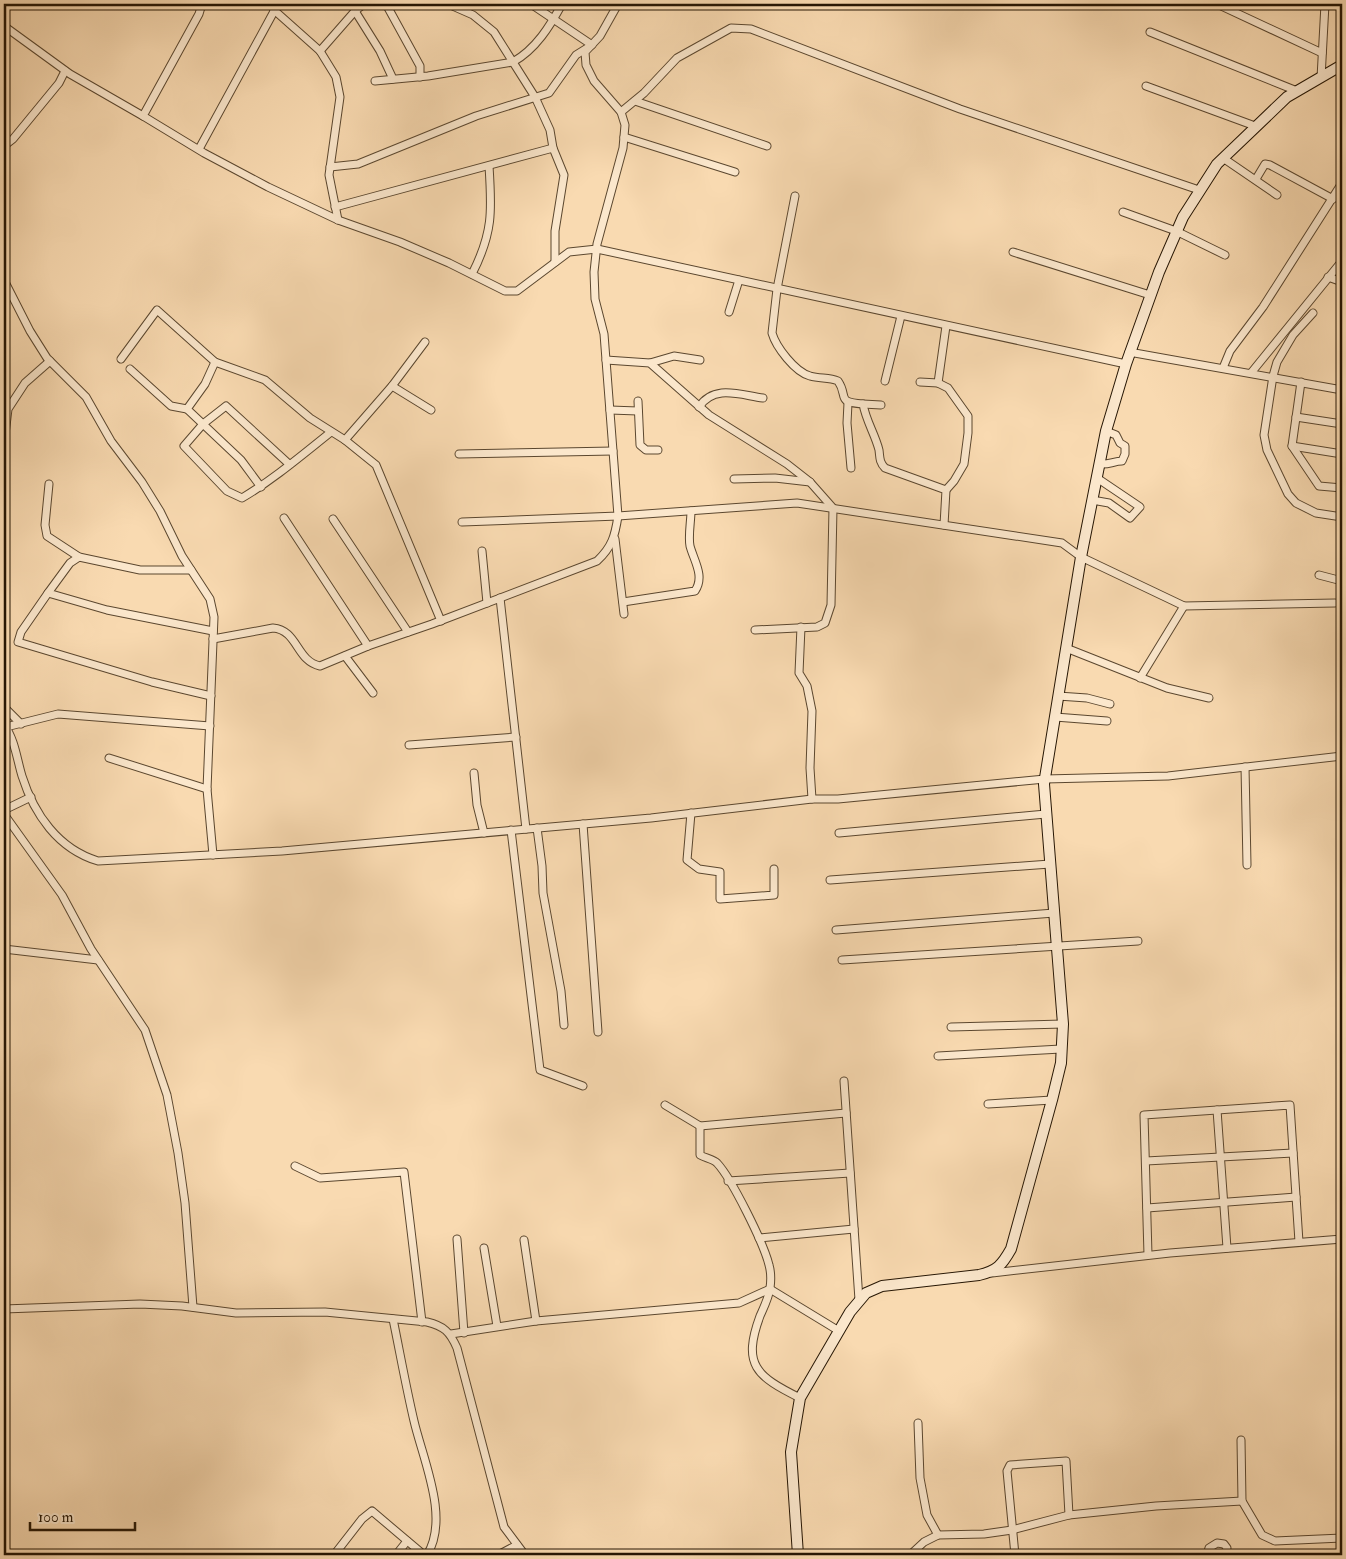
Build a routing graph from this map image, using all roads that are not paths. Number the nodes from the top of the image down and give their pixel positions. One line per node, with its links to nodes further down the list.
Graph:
1 (202, 4): 30 (street)
2 (364, 4): 11 (street)
3 (386, 4): 21 (street)
4 (448, 4): 18 (street)
5 (531, 4): 12 (street)
6 (562, 4): 12 (street)
7 (618, 4): 15 (street)
8 (1217, 4): 17 (street)
9 (1325, 4): 17 (street)
10 (276, 7): 16 (street); 36 (street)
11 (355, 11): 16 (street); 23 (street)
12 (554, 19): 15 (street); 18 (street)
13 (4, 26): 20 (street)
14 (1150, 32): 26 (street)
15 (592, 45): 27 (street); 29 (street)
16 (320, 50): 39 (street)
17 (1322, 53): 22 (street)
18 (514, 62): 21 (street); 27 (street)
19 (1342, 65): 22 (street)
20 (65, 71): 30 (street); 33 (street)
21 (420, 77): 23 (street)
22 (1321, 78): 26 (street)
23 (393, 79): 24 (street)
24 (375, 81)
25 (1146, 86): 31 (street)
26 (1297, 90): 31 (street)
27 (535, 97): 35 (street); 39 (street)
28 (635, 100): 29 (street); 34 (street); 43 (street)
29 (621, 112): 32 (street)
30 (143, 116): 36 (street)
31 (1255, 126): 37 (street)
32 (624, 137): 40 (street); 51 (street)
33 (4, 146)
34 (767, 146)
35 (554, 148): 38 (street); 55 (street)
36 (199, 149): 49 (street)
37 (1223, 158): 41 (street); 43 (street)
38 (489, 166): 47 (street); 56 (street)
39 (330, 167): 47 (street)
40 (736, 172)
41 (1256, 179): 44 (street); 46 (street)
42 (1342, 183): 46 (street)
43 (1199, 190): 50 (street)
44 (1276, 195)
45 (795, 196): 61 (street)
46 (1333, 199): 76 (street)
47 (335, 207): 49 (street)
48 (1123, 212): 50 (street)
49 (338, 220): 56 (street)
50 (1176, 231): 53 (street); 62 (street)
51 (597, 249): 55 (street); 59 (street); 70 (street)
52 (1013, 252): 62 (street)
53 (1225, 254)
54 (1342, 261): 57 (street)
55 (556, 262): 56 (street)
56 (472, 274)
57 (1328, 278): 60 (street); 78 (street)
58 (4, 280): 72 (street)
59 (739, 280): 61 (street); 63 (street)
60 (1342, 282)
61 (777, 289): 65 (street); 88 (street)
62 (1150, 295): 68 (street)
63 (729, 312)
64 (1313, 313): 79 (street)
65 (901, 316): 66 (street); 80 (street)
66 (946, 326): 75 (street); 83 (street)
67 (425, 342): 84 (street)
68 (1129, 352): 75 (street); 76 (street)
69 (121, 360): 73 (street)
70 (606, 360): 74 (street); 95 (street)
71 (700, 360): 74 (street)
72 (50, 361): 92 (street); 132 (street)
73 (215, 362): 93 (street); 101 (street)
74 (650, 363): 91 (street)
75 (1126, 364): 100 (street)
76 (1223, 368): 78 (street)
77 (130, 369): 93 (street)
78 (1250, 373): 79 (street)
79 (1273, 376): 82 (street); 123 (street)
80 (885, 381)
81 (920, 382): 83 (street)
82 (1301, 382): 85 (street); 97 (street)
83 (938, 383): 118 (street)
84 (392, 386): 94 (street); 102 (street)
85 (1342, 390)
86 (763, 398): 91 (street)
87 (638, 400): 96 (street)
88 (848, 403): 89 (street); 111 (street)
89 (863, 404): 90 (street); 118 (street)
90 (881, 405)
91 (699, 407): 114 (street)
92 (6, 408): 103 (street)
93 (188, 409): 98 (street)
94 (431, 410)
95 (610, 410): 96 (street); 106 (street)
96 (638, 412): 105 (street)
97 (1296, 417): 99 (street); 104 (street)
98 (203, 424): 109 (street); 116 (street); 116 (street)
99 (1342, 424)
100 (1106, 431): 110 (street); 110 (street)
101 (331, 432): 102 (street); 109 (street)
102 (345, 440): 142 (street)
103 (4, 443)
104 (1292, 446): 108 (street); 117 (street)
105 (658, 450)
106 (613, 451): 107 (street); 122 (street)
107 (459, 454)
108 (1342, 454)
109 (289, 464): 116 (street)
110 (1100, 464): 112 (street)
111 (851, 468)
112 (1097, 478): 119 (street); 119 (street)
113 (734, 479): 114 (street)
114 (810, 482): 120 (street)
115 (49, 484): 131 (street)
116 (261, 487)
117 (1342, 488)
118 (946, 490): 127 (street)
119 (1092, 500): 130 (street)
120 (833, 508): 121 (street); 127 (street); 143 (street)
121 (691, 511): 122 (street); 137 (street)
122 (618, 516): 126 (street); 128 (street)
123 (1342, 517)
124 (284, 518): 147 (street)
125 (332, 519): 145 (street)
126 (462, 522)
127 (944, 525): 130 (street)
128 (615, 539): 136 (street); 137 (street)
129 (482, 551): 138 (street)
130 (1081, 556): 140 (street); 148 (street)
131 (79, 557): 132 (street); 135 (street)
132 (191, 570): 146 (street)
133 (1319, 575): 134 (street)
134 (1342, 581)
135 (48, 593): 146 (street); 152 (street)
136 (500, 598): 138 (street); 162 (street)
137 (623, 602): 141 (street)
138 (487, 603): 142 (street)
139 (1335, 603): 140 (street)
140 (1184, 606): 150 (street)
141 (624, 614)
142 (441, 621): 145 (street)
143 (801, 628): 144 (street); 171 (street)
144 (755, 630)
145 (408, 632): 147 (street)
146 (213, 635): 149 (street); 152 (street)
147 (368, 646): 149 (street)
148 (1066, 648): 150 (street); 153 (street)
149 (346, 656): 151 (street)
150 (1140, 678): 154 (street)
151 (372, 693)
152 (210, 696): 161 (street)
153 (1058, 696): 155 (street); 157 (street)
154 (1209, 698)
155 (1110, 704)
156 (4, 707): 159 (street)
157 (1055, 717): 158 (street); 168 (street)
158 (1107, 721)
159 (21, 724): 160 (street); 161 (street)
160 (5, 726): 170 (street)
161 (210, 726): 169 (street)
162 (516, 737): 163 (street); 178 (street)
163 (409, 745)
164 (1342, 756): 166 (street)
165 (109, 758): 169 (street)
166 (1245, 767): 168 (street); 184 (street)
167 (474, 773): 180 (street)
168 (1045, 779): 171 (street); 175 (street)
169 (207, 789): 182 (street)
170 (31, 797): 172 (street); 182 (street)
171 (812, 799): 173 (street)
172 (4, 810)
173 (691, 813): 176 (street); 185 (street)
174 (4, 814): 192 (street)
175 (1046, 814): 181 (street); 183 (street)
176 (583, 824): 177 (street); 197 (street)
177 (537, 828): 178 (street); 195 (street)
178 (526, 829): 179 (street)
179 (511, 830): 180 (street); 201 (street)
180 (484, 833): 182 (street)
181 (839, 833)
182 (213, 855)
183 (1050, 864): 186 (street); 187 (street)
184 (1247, 865)
185 (774, 869)
186 (830, 880)
187 (1054, 913): 188 (street); 190 (street)
188 (836, 930)
189 (1138, 941): 190 (street)
190 (1057, 947): 193 (street); 194 (street)
191 (4, 949): 192 (street)
192 (98, 960): 229 (street)
193 (842, 960)
194 (1063, 1024): 196 (street); 198 (street)
195 (564, 1025)
196 (951, 1027)
197 (598, 1032)
198 (1061, 1049): 199 (street); 202 (street)
199 (938, 1056)
200 (844, 1081): 206 (street)
201 (583, 1086)
202 (1052, 1100): 203 (street); 226 (street)
203 (988, 1104)
204 (665, 1105): 207 (street)
205 (1217, 1110): 208 (street); 209 (street); 210 (street)
206 (846, 1113): 207 (street); 212 (street)
207 (700, 1126): 213 (street)
208 (1293, 1153): 209 (street); 214 (street)
209 (1220, 1157): 210 (street); 215 (street)
210 (1146, 1161): 216 (street)
211 (296, 1166): 233 (street)
212 (850, 1173): 213 (street); 217 (street)
213 (728, 1181): 219 (street)
214 (1296, 1197): 215 (street); 222 (street)
215 (1223, 1202): 216 (street); 224 (street)
216 (1147, 1208): 225 (street)
217 (854, 1229): 219 (street); 228 (street)
218 (457, 1238): 236 (street)
219 (759, 1238): 227 (street)
220 (1342, 1238): 222 (street)
221 (524, 1240): 232 (street)
222 (1299, 1242): 224 (street)
223 (484, 1248): 234 (street)
224 (1227, 1248): 225 (street)
225 (1148, 1256): 226 (street)
226 (986, 1273): 228 (street)
227 (770, 1289): 232 (street); 235 (street); 238 (street)
228 (859, 1300): 235 (street)
229 (193, 1307): 230 (street); 231 (street)
230 (4, 1309)
231 (393, 1319): 233 (street); 250 (street)
232 (536, 1321): 234 (street)
233 (422, 1322): 237 (street)
234 (497, 1326): 236 (street)
235 (839, 1331): 238 (street)
236 (464, 1332): 237 (street)
237 (451, 1334): 247 (street)
238 (800, 1398): 253 (street)
239 (918, 1423): 244 (street)
240 (1241, 1440): 241 (street)
241 (1242, 1501): 242 (street); 245 (street)
242 (1069, 1515): 243 (street); 243 (street)
243 (1012, 1530): 244 (street); 255 (street)
244 (938, 1534): 254 (street)
245 (1342, 1538)
246 (407, 1541): 248 (street); 249 (street); 250 (street)
247 (517, 1545): 251 (street); 252 (street)
248 (334, 1555)
249 (396, 1555)
250 (425, 1555)
251 (498, 1555)
252 (525, 1555)
253 (798, 1555)
254 (910, 1555)
255 (1015, 1555)
256 (1207, 1555): 257 (street)
257 (1226, 1555)

